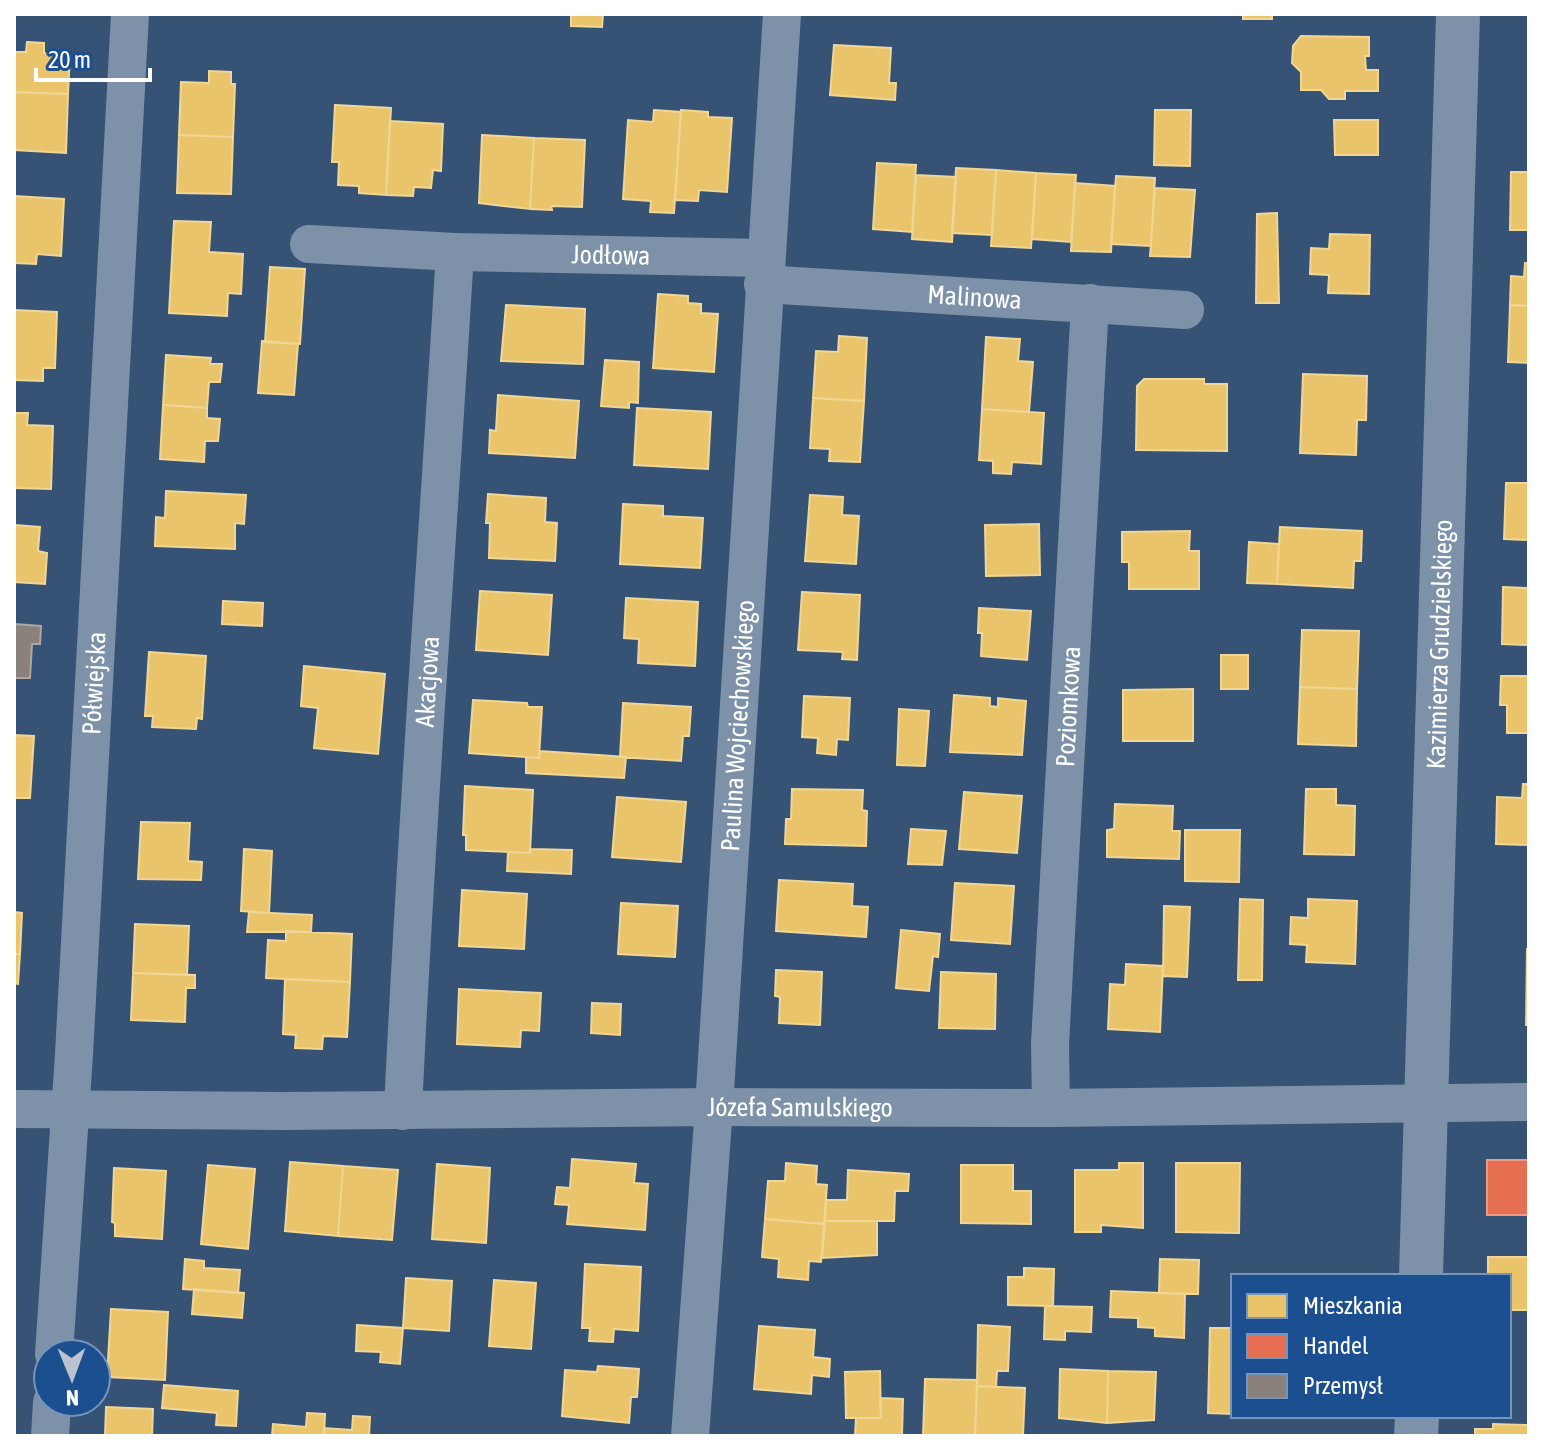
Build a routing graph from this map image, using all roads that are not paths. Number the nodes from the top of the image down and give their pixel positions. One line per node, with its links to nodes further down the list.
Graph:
1 (130, 14): 14 (street, Półwiejska)
2 (782, 14): 6 (street, Paulina Wojciechowskiego)
3 (1458, 14): 10 (street, Kazimierza Grudzielskiego)
4 (309, 244): 5 (street, Jodłowa)
5 (455, 252): 6 (street, Jodłowa); 15 (street, Akacjowa)
6 (764, 271): 7 (street, Malinowa); 11 (street, Paulina Wojciechowskiego)
7 (1090, 303): 8 (street, Malinowa); 12 (street, Poziomkowa)
8 (1185, 310)
9 (1529, 1102): 10 (street, Józefa Samulskiego)
10 (1426, 1103): 12 (street, Józefa Samulskiego); 16 (street, Kazimierza Grudzielskiego)
11 (714, 1107): 12 (street, Józefa Samulskiego); 15 (street, Józefa Samulskiego); 18 (street, Paulina Wojciechowskiego)
12 (1051, 1108)
13 (14, 1109): 14 (street, Józefa Samulskiego)
14 (70, 1110): 15 (street, Józefa Samulskiego); 17 (street, Półwiejska)
15 (403, 1111)
16 (1421, 1274)
17 (55, 1338)
18 (690, 1436)

